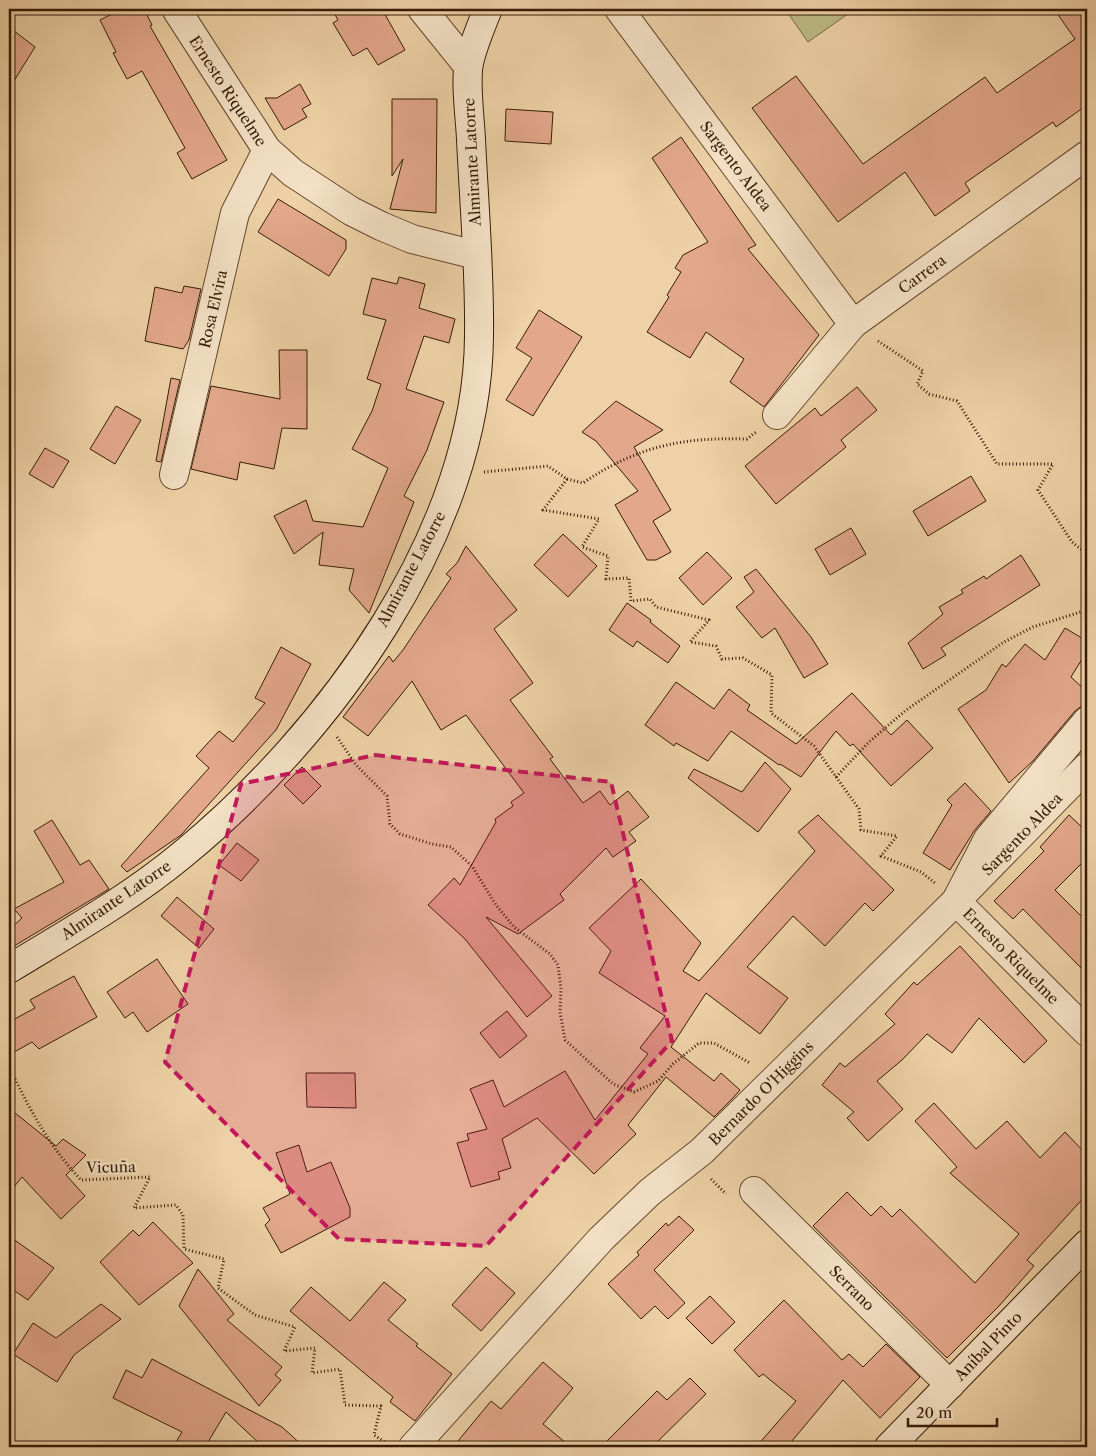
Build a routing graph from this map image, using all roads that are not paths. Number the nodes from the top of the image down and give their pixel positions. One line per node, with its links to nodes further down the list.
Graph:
1 (176, 9): 6 (street, Ernesto Riquelme)
2 (422, 9): 5 (street)
3 (488, 9): 5 (street, Almirante Latorre)
4 (619, 9): 9 (street, Sargento Aldea)
5 (468, 66): 8 (street, Almirante Latorre)
6 (267, 150): 8 (street, Ernesto Riquelme); 11 (street, Rosa Elvira)
7 (1087, 155): 9 (street, Carrera)
8 (476, 255): 15 (street, Almirante Latorre)
9 (853, 324): 10 (street, Carrera)
10 (776, 415)
11 (174, 475)
12 (1087, 721): 14 (street, Bernardo O'Higgins)
13 (1087, 767): 14 (street, Sargento Aldea)
14 (956, 901): 16 (street, Ernesto Riquelme); 20 (street, Bernardo O'Higgins)
15 (9, 969)
16 (1087, 1032)
17 (754, 1191): 19 (street, Serrano)
18 (1087, 1244): 19 (street, Aníbal Pinto)
19 (950, 1385): 21 (street, Aníbal Pinto)
20 (413, 1447)
21 (889, 1447)

